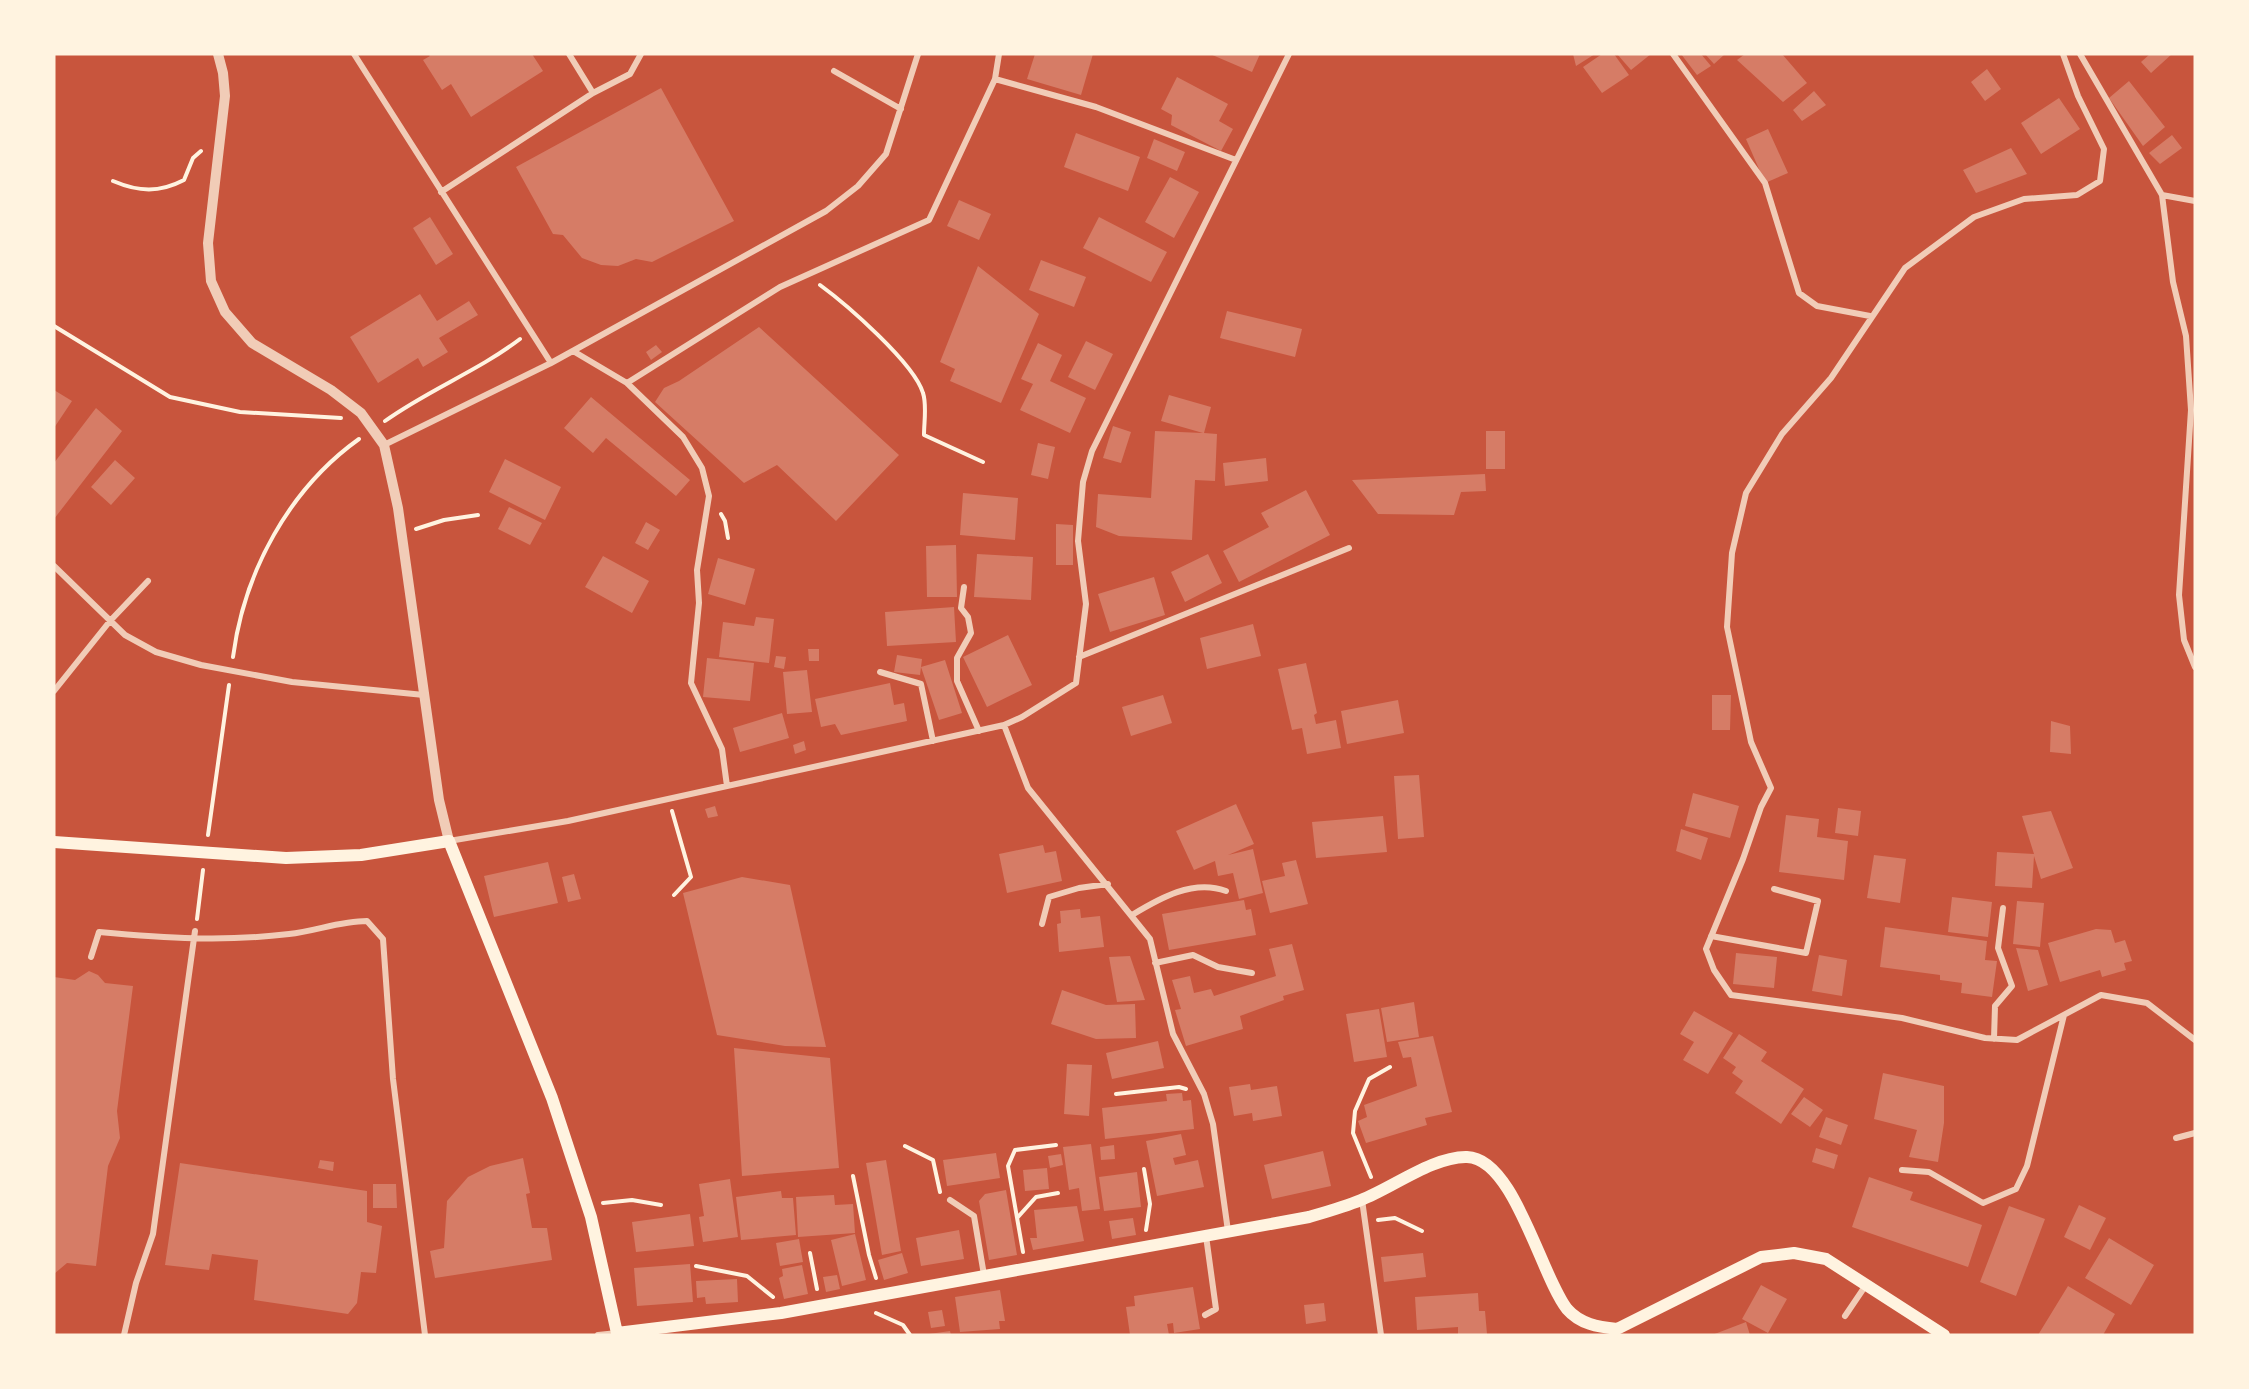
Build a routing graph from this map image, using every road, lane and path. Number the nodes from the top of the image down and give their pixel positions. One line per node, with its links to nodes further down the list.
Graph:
1 (218, 54): 15 (street)
2 (354, 54): 18 (street)
3 (569, 54): 13 (street)
4 (641, 54): 13 (street)
5 (918, 54): 14 (street)
6 (999, 54): 12 (street)
7 (1289, 54): 16 (street)
8 (1673, 54): 22 (street)
9 (2063, 54): 22 (street)
10 (2080, 54): 19 (street)
11 (834, 71): 14 (street)
12 (995, 79): 16 (street); 21 (street)
13 (593, 93): 18 (street)
14 (901, 109): 25 (street)
15 (220, 136): 17 (path); 28 (street)
16 (1236, 160): 40 (street)
17 (113, 181)
18 (441, 192): 24 (street)
19 (2162, 195): 20 (street); 42 (street)
20 (2195, 201)
21 (807, 275): 27 (street); 32 (path)
22 (1870, 316): 64 (street)
23 (54, 326): 28 (path)
24 (530, 332): 26 (street); 29 (path)
25 (573, 351): 26 (street); 27 (street)
26 (551, 363): 31 (street)
27 (627, 383): 50 (street)
28 (366, 419): 31 (street)
29 (377, 426)
30 (368, 433): 41 (path)
31 (384, 445): 34 (street)
32 (983, 462)
33 (478, 515): 34 (path)
34 (401, 534): 46 (street)
35 (1349, 548): 40 (street)
36 (54, 566): 39 (street)
37 (148, 581): 39 (street)
38 (964, 587): 48 (street)
39 (110, 621): 45 (street); 46 (street)
40 (1079, 657): 47 (street)
41 (232, 663)
42 (2195, 667)
43 (880, 672): 49 (street)
44 (230, 683): 52 (path)
45 (54, 691)
46 (424, 695): 53 (street)
47 (1004, 725): 48 (street); 56 (street)
48 (979, 731): 49 (street)
49 (933, 741): 50 (street)
50 (728, 786): 51 (street)
51 (669, 799): 53 (street); 59 (path)
52 (208, 840)
53 (449, 841): 54 (main road); 86 (main road)
54 (54, 842)
55 (204, 862): 63 (path)
56 (1108, 884): 61 (street); 62 (street)
57 (1774, 889): 64 (street)
58 (1226, 891): 61 (street)
59 (674, 895)
60 (2003, 908): 70 (street)
61 (1132, 915): 67 (street)
62 (1042, 924)
63 (195, 931): 65 (street)
64 (1711, 936): 70 (street)
65 (194, 940): 66 (street); 107 (street); 108 (street)
66 (91, 957)
67 (1155, 963): 68 (street); 74 (street)
68 (1252, 973)
69 (2064, 1015): 70 (street); 71 (street); 80 (street)
70 (1994, 1039)
71 (2195, 1040)
72 (1390, 1067): 83 (path)
73 (1116, 1094): 74 (path)
74 (1204, 1094): 90 (street)
75 (2195, 1133): 76 (street)
76 (2176, 1138)
77 (1056, 1144): 88 (path)
78 (905, 1146): 84 (path)
79 (1144, 1169): 93 (path)
80 (1902, 1170)
81 (853, 1176): 99 (path)
82 (1058, 1193): 88 (path)
83 (1376, 1193): 85 (main road); 98 (main road)
84 (950, 1200): 97 (street)
85 (1362, 1200): 89 (street); 90 (main road)
86 (587, 1204): 87 (path); 105 (main road)
87 (661, 1205)
88 (1017, 1218): 96 (path)
89 (1365, 1221): 91 (path); 111 (street)
90 (1228, 1230): 92 (main road)
91 (1422, 1231)
92 (1206, 1236): 93 (main road); 103 (street)
93 (1146, 1246): 96 (main road)
94 (810, 1253): 101 (path)
95 (696, 1266): 102 (path)
96 (1024, 1268): 97 (main road)
97 (984, 1275): 99 (main road)
98 (1866, 1285): 104 (street); 106 (main road)
99 (881, 1293): 100 (main road)
100 (861, 1297): 101 (main road); 110 (path)
101 (820, 1305): 102 (main road)
102 (783, 1312): 105 (main road)
103 (1205, 1315)
104 (1845, 1316)
105 (617, 1334): 109 (street)
106 (1940, 1334)
107 (124, 1335)
108 (424, 1335)
109 (598, 1335)
110 (910, 1335)
111 (1381, 1335)

